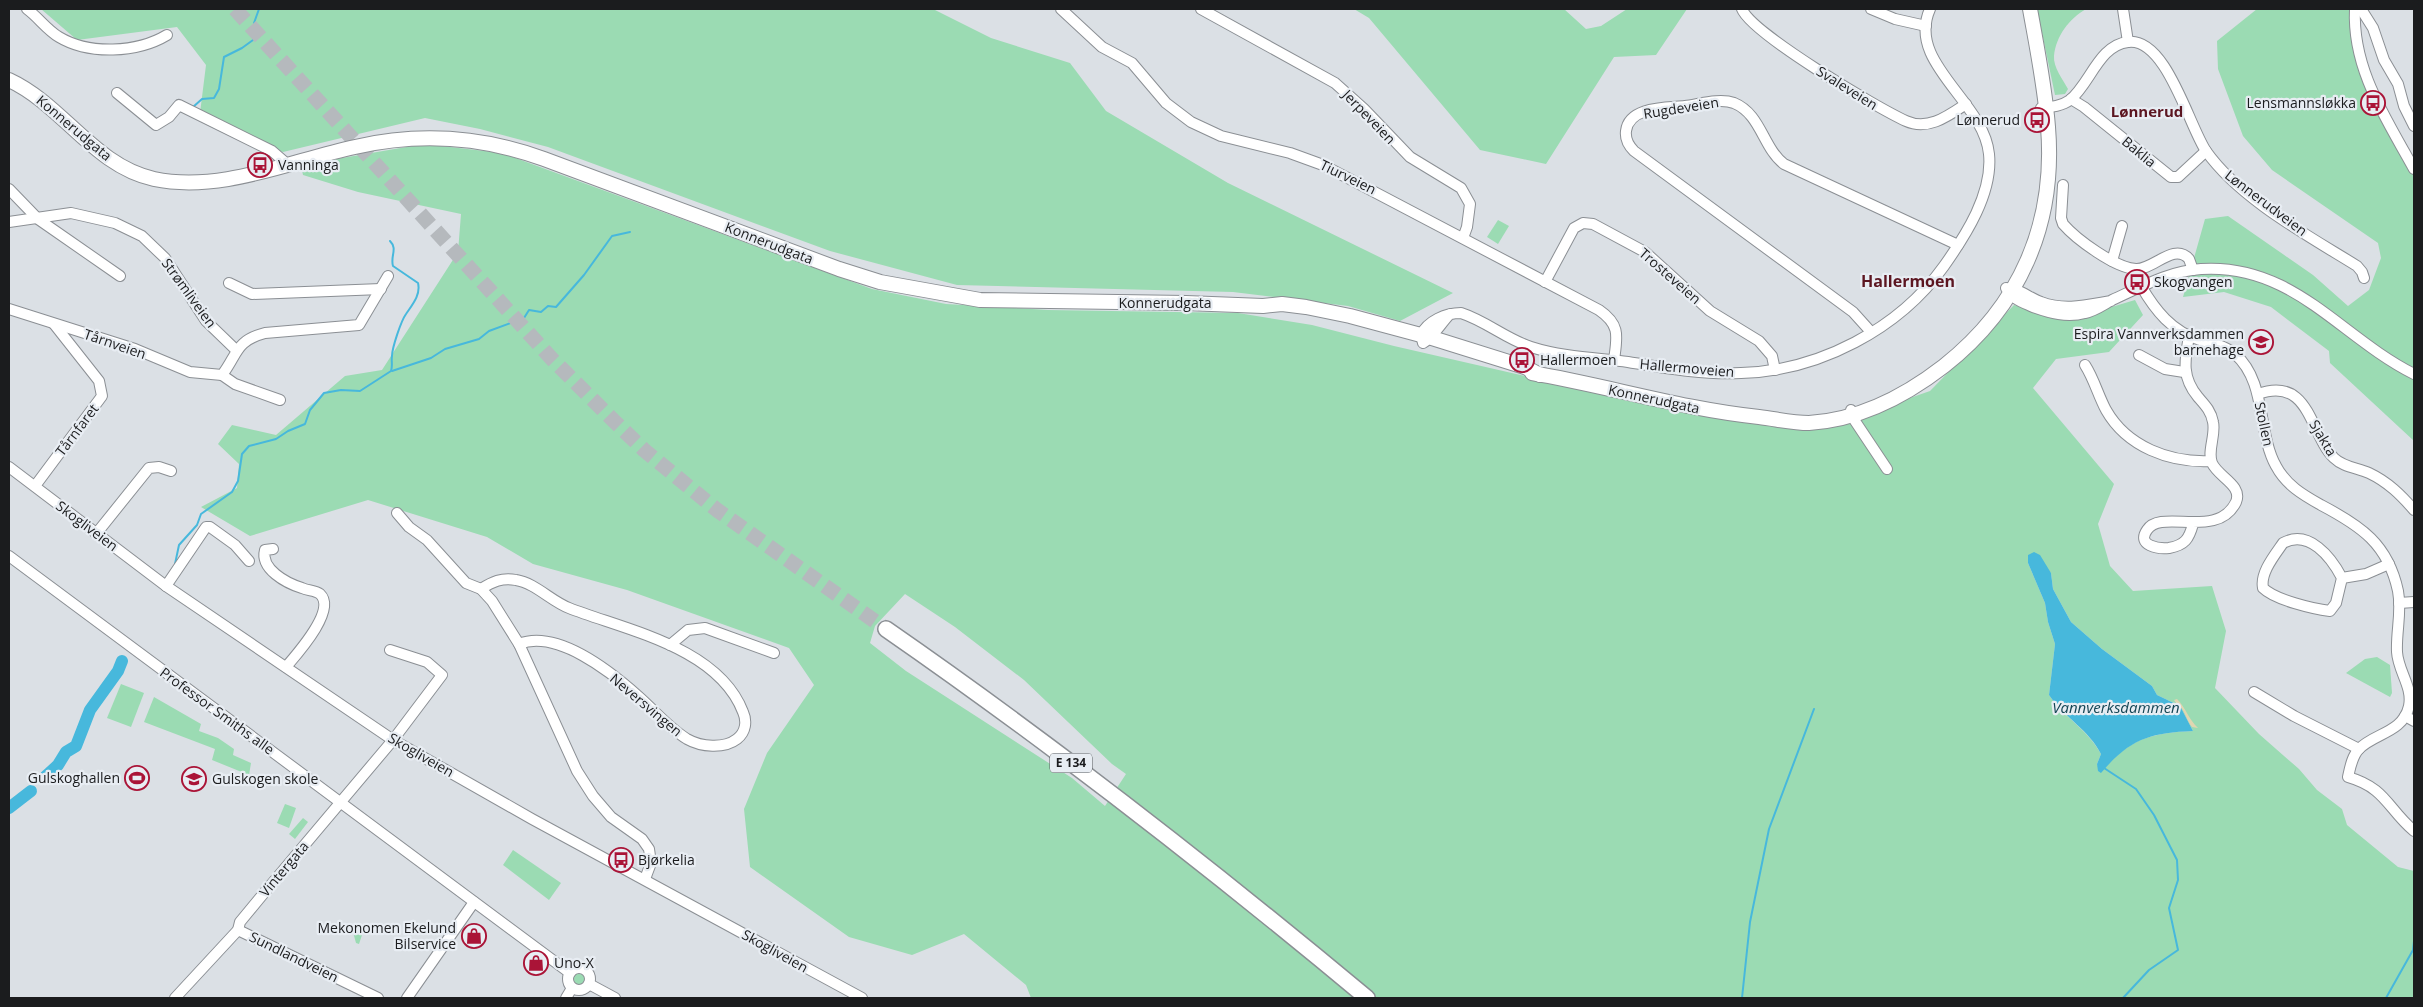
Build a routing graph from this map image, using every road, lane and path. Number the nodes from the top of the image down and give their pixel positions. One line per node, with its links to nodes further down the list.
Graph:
1 (27, 9): 13 (street)
2 (1061, 9): 29 (street, Tiurveien)
3 (1201, 9): 29 (street, Jerpeveien)
4 (1742, 9): 18 (street, Svaleveien)
5 (1871, 9): 12 (street)
6 (1930, 9): 12 (street, Hallermoveien)
7 (2024, 9): 19 (main road, Konnerudgata)
8 (2030, 9): 19 (main road, Konnerudgata)
9 (2123, 9): 14 (street)
10 (2355, 9): 23 (street)
11 (2361, 9): 20 (street)
12 (1926, 26): 18 (street, Hallermoveien)
13 (167, 36)
14 (2128, 42): 17 (street); 21 (street, Lønnerudveien)
15 (9, 80): 22 (main road, Konnerudgata)
16 (117, 93): 22 (street)
17 (2070, 99): 19 (street); 21 (street, Baklia)
18 (1966, 104): 30 (street, Hallermoveien)
19 (2043, 108): 40 (main road, Konnerudgata)
20 (2414, 126)
21 (2206, 151): 35 (street, Lønnerudveien)
22 (287, 164): 45 (main road, Konnerudgata)
23 (2414, 169)
24 (2063, 185): 31 (street)
25 (9, 189): 26 (street)
26 (38, 219): 27 (street, Strømliveien); 33 (street); 46 (street, Strømliveien)
27 (9, 222)
28 (2122, 226): 31 (street)
29 (1463, 238): 36 (street, Tiurveien)
30 (1958, 245): 43 (street, Hallermoveien); 43 (street, Rugdeveien)
31 (2112, 261): 32 (street)
32 (2193, 270): 38 (street); 52 (street)
33 (120, 276)
34 (388, 276): 39 (street)
35 (2364, 278)
36 (1545, 282): 48 (street, Tiurveien); 50 (street, Trosteveien)
37 (229, 283): 39 (street)
38 (2141, 286): 40 (street); 44 (street, Stollen)
39 (381, 289): 46 (street)
40 (2010, 290): 56 (main road, Konnerudgata)
41 (9, 309): 42 (street, Tårnveien)
42 (54, 324): 53 (street, Tårnveien); 61 (street, Tårnfaret)
43 (1872, 332): 50 (street, Hallermoveien)
44 (2189, 336): 51 (street); 54 (street, Stollen)
45 (1425, 338): 48 (street, Hallermoveien); 56 (main road, Konnerudgata)
46 (236, 350): 53 (street)
47 (2139, 355): 51 (street)
48 (1614, 360): 50 (street, Hallermoveien)
49 (2085, 365): 57 (street)
50 (1775, 370)
51 (2184, 372): 57 (street)
52 (2414, 374)
53 (222, 375): 55 (street, Tårnveien)
54 (2258, 394): 62 (street, Sjakta); 69 (street, Stollen)
55 (280, 400)
56 (1851, 412): 59 (street)
57 (2211, 461): 64 (street)
58 (9, 467): 61 (street, Skogliveien)
59 (1887, 469)
60 (171, 471): 65 (street)
61 (35, 486): 65 (street, Skogliveien)
62 (2414, 510)
63 (397, 513): 72 (street)
64 (2193, 524)
65 (96, 534): 71 (street, Skogliveien)
66 (273, 549): 80 (street)
67 (9, 556): 85 (street, Professor Smiths alle)
68 (249, 561): 71 (street)
69 (2389, 564): 70 (street); 74 (street, Stollen)
70 (2342, 578): 70 (street)
71 (166, 586): 80 (street, Skogliveien)
72 (481, 589): 76 (street); 77 (street, Neversvingen)
73 (2414, 602): 74 (street)
74 (2400, 603): 82 (street, Stollen)
75 (886, 629): 89 (highway, E 134)
76 (519, 644): 77 (street, Neversvingen); 87 (street)
77 (670, 645): 79 (street)
78 (390, 650): 83 (street, Vintergata)
79 (774, 652)
80 (286, 667): 83 (street, Skogliveien)
81 (2254, 692): 84 (street)
82 (2410, 719): 84 (street, Stollen)
83 (393, 740): 85 (street, Vintergata); 87 (street, Skogliveien)
84 (2359, 749): 86 (street)
85 (341, 802): 88 (street, Professor Smiths alle); 90 (street, Vintergata)
86 (2414, 831)
87 (645, 879): 99 (street, Skogliveien)
88 (474, 902): 91 (street, Professor Smiths alle); 96 (street)
89 (1250, 904): 100 (highway, E 134); 101 (highway, E 134)
90 (238, 930): 94 (street, Vintergata); 95 (street, Sundlandveien)
91 (570, 973): 92 (street); 93 (street)
92 (589, 984): 93 (street); 98 (street)
93 (572, 988): 97 (street)
94 (175, 998)
95 (378, 998)
96 (407, 998)
97 (566, 998)
98 (615, 998)
99 (862, 998)
100 (1358, 998)
101 (1367, 998)

